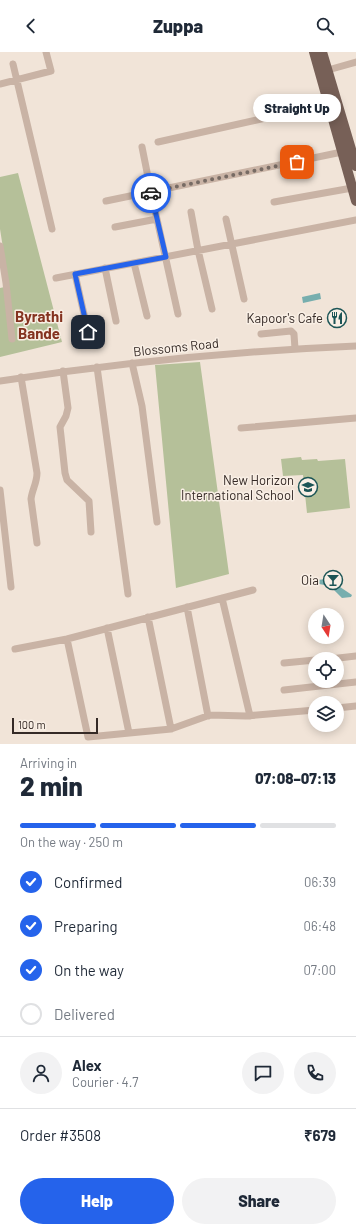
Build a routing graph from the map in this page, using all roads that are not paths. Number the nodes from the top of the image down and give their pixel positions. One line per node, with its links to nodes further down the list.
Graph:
1 (46, 52): 7 (street)
2 (314, 52): 9 (main road)
3 (322, 52): 6 (main road)
4 (356, 62): 6 (street)
5 (13, 64): 7 (street)
6 (328, 70): 13 (main road)
7 (17, 80): 8 (street); 24 (street)
8 (0, 84)
9 (328, 104): 10 (street); 12 (main road)
10 (158, 142)
11 (142, 147): 15 (street)
12 (342, 152): 14 (main road); 15 (street)
13 (356, 166)
14 (352, 188): 17 (main road); 18 (street)
15 (150, 192): 16 (street); 20 (street)
16 (106, 201)
17 (356, 201)
18 (274, 202)
19 (191, 212): 26 (street)
20 (157, 219): 23 (street); 28 (street)
21 (226, 219): 25 (street)
22 (356, 220): 25 (street)
23 (115, 226)
24 (52, 229)
25 (232, 244): 26 (street); 33 (street)
26 (198, 250): 28 (street); 34 (street)
27 (0, 252): 40 (street)
28 (166, 257): 29 (street); 35 (street)
29 (134, 263): 30 (street); 36 (street)
30 (105, 268): 31 (street); 37 (street)
31 (75, 274): 32 (street); 38 (street)
32 (56, 278)
33 (244, 299)
34 (212, 308)
35 (178, 314)
36 (147, 316)
37 (116, 321)
38 (88, 332)
39 (261, 334): 42 (street)
40 (12, 339)
41 (356, 346): 42 (street, Blossoms Road)
42 (295, 349): 43 (street, Blossoms Road)
43 (132, 363): 44 (street, Blossoms Road); 51 (street)
44 (97, 367): 45 (street, Blossoms Road); 58 (street)
45 (63, 371): 46 (street, Blossoms Road); 53 (street)
46 (21, 378): 47 (street, Blossoms Road); 54 (street)
47 (0, 381)
48 (356, 418): 49 (street)
49 (241, 428)
50 (0, 490): 52 (street)
51 (156, 522)
52 (2, 523): 55 (street)
53 (91, 532)
54 (37, 543)
55 (3, 550): 56 (street)
56 (11, 587)
57 (253, 590): 59 (street)
58 (128, 594)
59 (222, 598): 60 (street); 75 (street)
60 (187, 607): 61 (street); 74 (street)
61 (148, 617): 62 (street); 76 (street)
62 (107, 628): 63 (street); 77 (street)
63 (67, 638): 64 (street); 77 (street)
64 (16, 649)
65 (356, 656): 66 (street)
66 (344, 657)
67 (308, 661): 68 (street)
68 (284, 663)
69 (356, 682): 70 (street)
70 (284, 690)
71 (356, 706): 72 (street)
72 (344, 707)
73 (308, 711): 75 (street)
74 (208, 716): 75 (street); 76 (street)
75 (250, 716)
76 (171, 729): 77 (street)
77 (129, 733)

